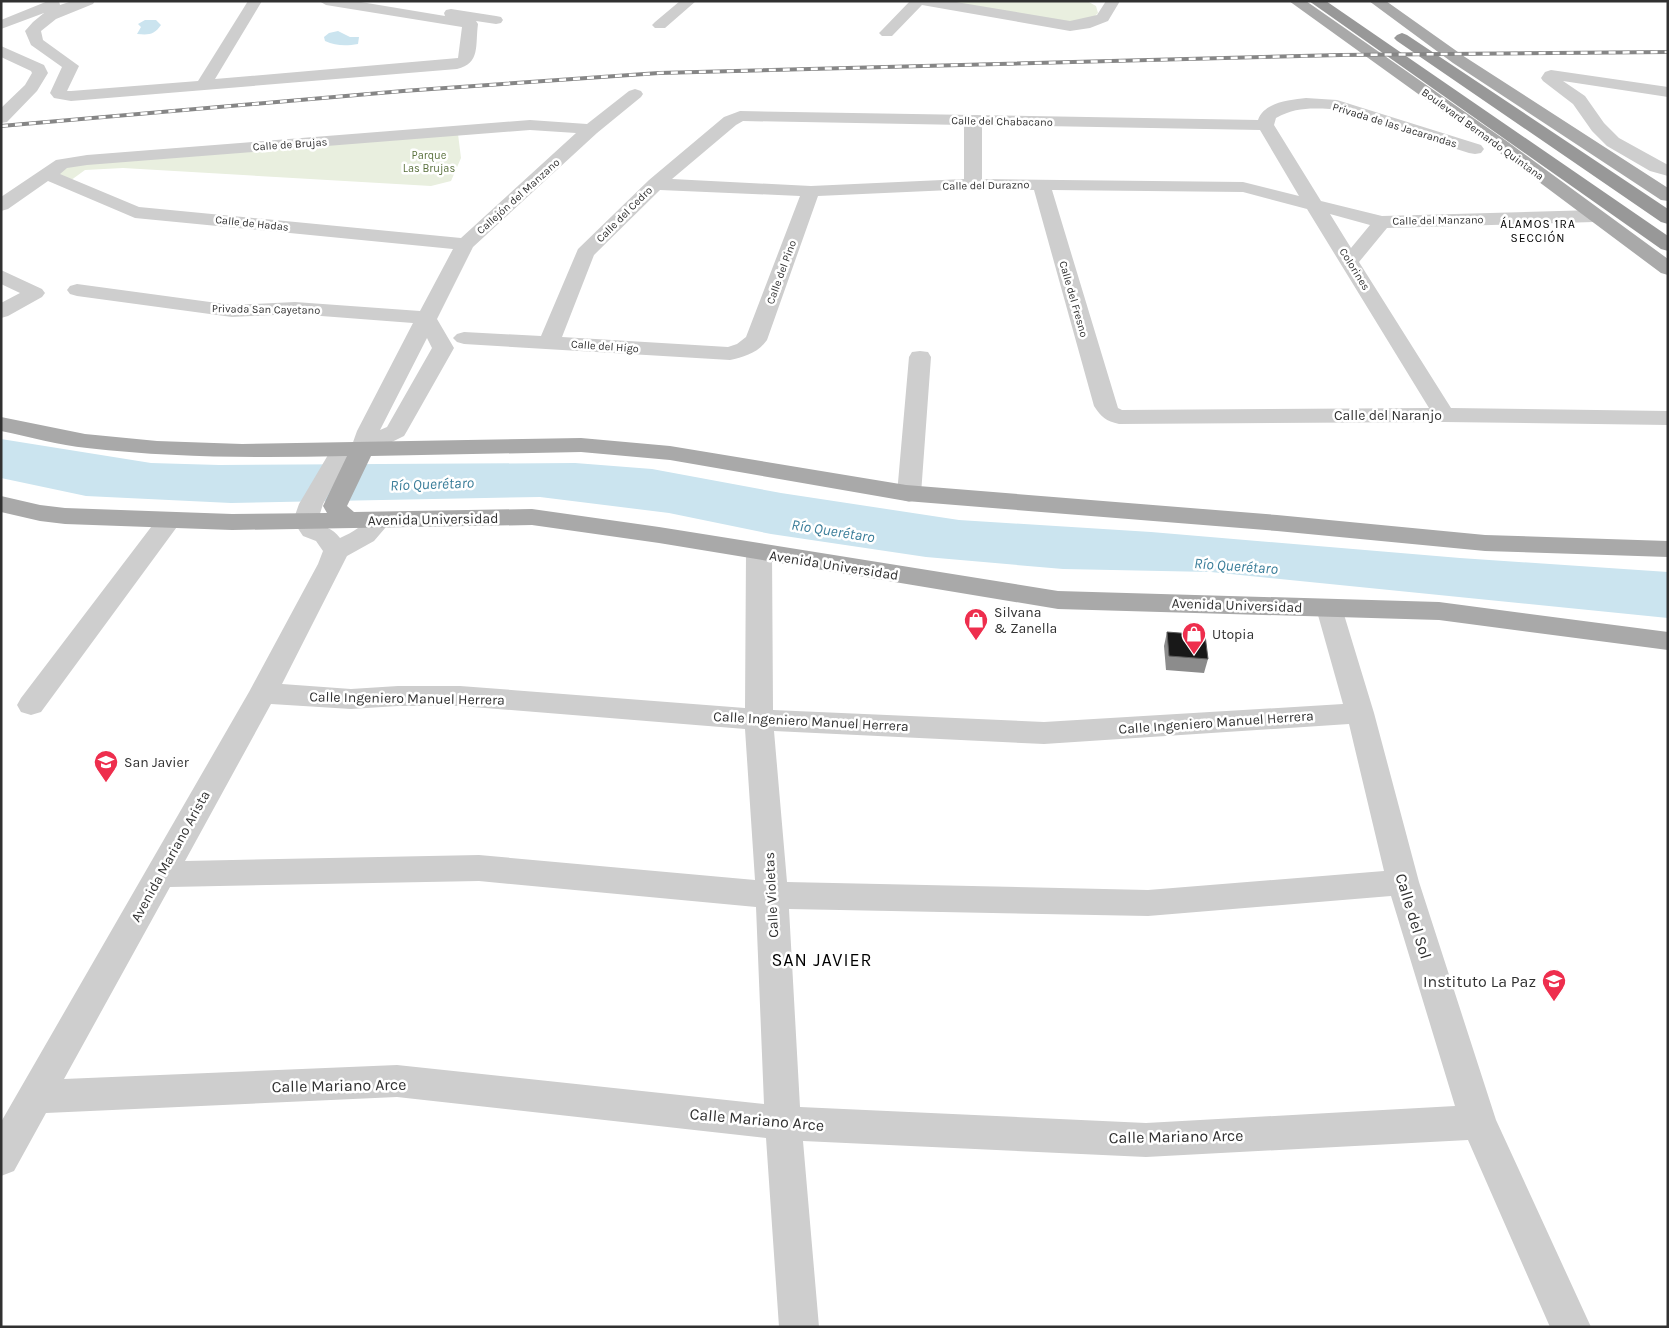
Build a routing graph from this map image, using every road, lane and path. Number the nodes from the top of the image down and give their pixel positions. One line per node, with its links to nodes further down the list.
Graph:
1 (62, 1): 15 (street)
2 (88, 1): 16 (street)
3 (255, 1): 22 (street)
4 (326, 1): 22 (street)
5 (381, 1): 13 (street)
6 (689, 1): 14 (street)
7 (918, 1): 18 (street)
8 (922, 1): 11 (street)
9 (1393, 1): 17 (main road)
10 (1301, 2): 23 (highway, Boulevard Bernardo Quintana); 34 (main road, Boulevard Bernardo Quintana)
11 (1105, 6)
12 (1370, 7): 17 (main road); 46 (highway)
13 (496, 20)
14 (660, 25)
15 (1, 26): 16 (street)
16 (36, 27): 19 (street); 22 (street)
17 (1418, 29): 42 (main road)
18 (887, 33)
19 (1, 37)
20 (1, 51): 26 (street)
21 (1617, 82): 24 (street); 27 (street); 27 (street)
22 (203, 85)
23 (1438, 86): 34 (highway); 49 (highway, Boulevard Bernardo Quintana)
24 (1668, 92)
25 (635, 94): 33 (street, Callejón del Manzano)
26 (19, 100): 28 (street); 30 (street)
27 (1579, 100): 36 (street)
28 (1, 102)
29 (740, 116): 31 (street, Calle del Chabacano); 38 (street, Calle del Cedro)
30 (1, 118)
31 (973, 120): 32 (street, Calle del Chabacano); 39 (street)
32 (1265, 125): 35 (street, Privada de las Jacarandas); 43 (street, Colorines)
33 (591, 130): 37 (street, Calle de Brujas); 48 (street, Callejón del Manzano)
34 (1502, 146): 45 (main road, Boulevard Bernardo Quintana)
35 (1475, 149)
36 (1668, 171)
37 (46, 175): 44 (street, Calle de Brujas); 48 (street, Calle de Hadas)
38 (655, 184): 41 (street, Calle del Durazno); 57 (street, Calle del Cedro)
39 (974, 184): 40 (street, Calle del Durazno); 41 (street, Calle del Durazno)
40 (1042, 184): 43 (street, Calle del Durazno); 60 (street, Calle del Fresno)
41 (811, 191): 58 (street, Calle del Pino)
42 (1668, 196)
43 (1315, 204): 47 (street, Calle del Manzano); 50 (street, Colorines)
44 (1, 205)
45 (1594, 216): 47 (street, Calle del Manzano); 51 (main road, Boulevard Bernardo Quintana)
46 (1668, 218)
47 (1382, 222): 50 (street)
48 (465, 244): 55 (street, Callejón del Manzano)
49 (1668, 245)
50 (1350, 261): 61 (street, Colorines)
51 (1668, 270)
52 (1, 276): 54 (street)
53 (77, 290): 55 (street, Privada San Cayetano)
54 (1, 312)
55 (426, 318): 64 (street)
56 (464, 338): 57 (street, Calle del Higo)
57 (549, 343): 58 (street, Calle del Higo)
58 (745, 349)
59 (920, 357): 65 (street)
60 (1110, 413): 61 (street, Calle del Naranjo)
61 (1444, 415): 62 (street, Calle del Naranjo)
62 (1668, 418)
63 (1, 424): 64 (main road)
64 (342, 458): 65 (main road); 67 (main road); 68 (street)
65 (909, 494): 71 (main road)
66 (1, 504): 69 (main road, Avenida Universidad)
67 (343, 512): 68 (main road, Avenida Universidad); 70 (main road, Avenida Universidad)
68 (308, 513): 69 (main road, Avenida Universidad); 72 (street)
69 (170, 520): 77 (street)
70 (380, 520): 72 (street); 73 (main road, Avenida Universidad)
71 (1668, 549)
72 (336, 552): 76 (street, Avenida Mariano Arista)
73 (759, 553): 74 (main road, Avenida Universidad); 79 (street, Calle Violetas)
74 (1329, 608): 75 (main road, Avenida Universidad); 78 (street, Calle del Sol)
75 (1668, 641)
76 (263, 693): 79 (street, Calle Ingeniero Manuel Herrera); 80 (street, Avenida Mariano Arista)
77 (30, 704)
78 (1360, 713): 79 (street, Calle Ingeniero Manuel Herrera); 81 (street, Calle del Sol)
79 (759, 720): 82 (street, Calle Violetas)
80 (160, 874): 82 (street); 83 (street, Avenida Mariano Arista)
81 (1403, 882): 82 (street); 84 (street, Calle del Sol)
82 (772, 895): 85 (street, Calle Violetas)
83 (36, 1097): 85 (street, Calle Mariano Arce); 86 (street, Avenida Mariano Arista)
84 (1478, 1122): 85 (street, Calle Mariano Arce); 88 (street, Calle del Sol)
85 (783, 1123): 87 (street, Calle Violetas)
86 (1, 1158)
87 (799, 1327)
88 (1571, 1327)

